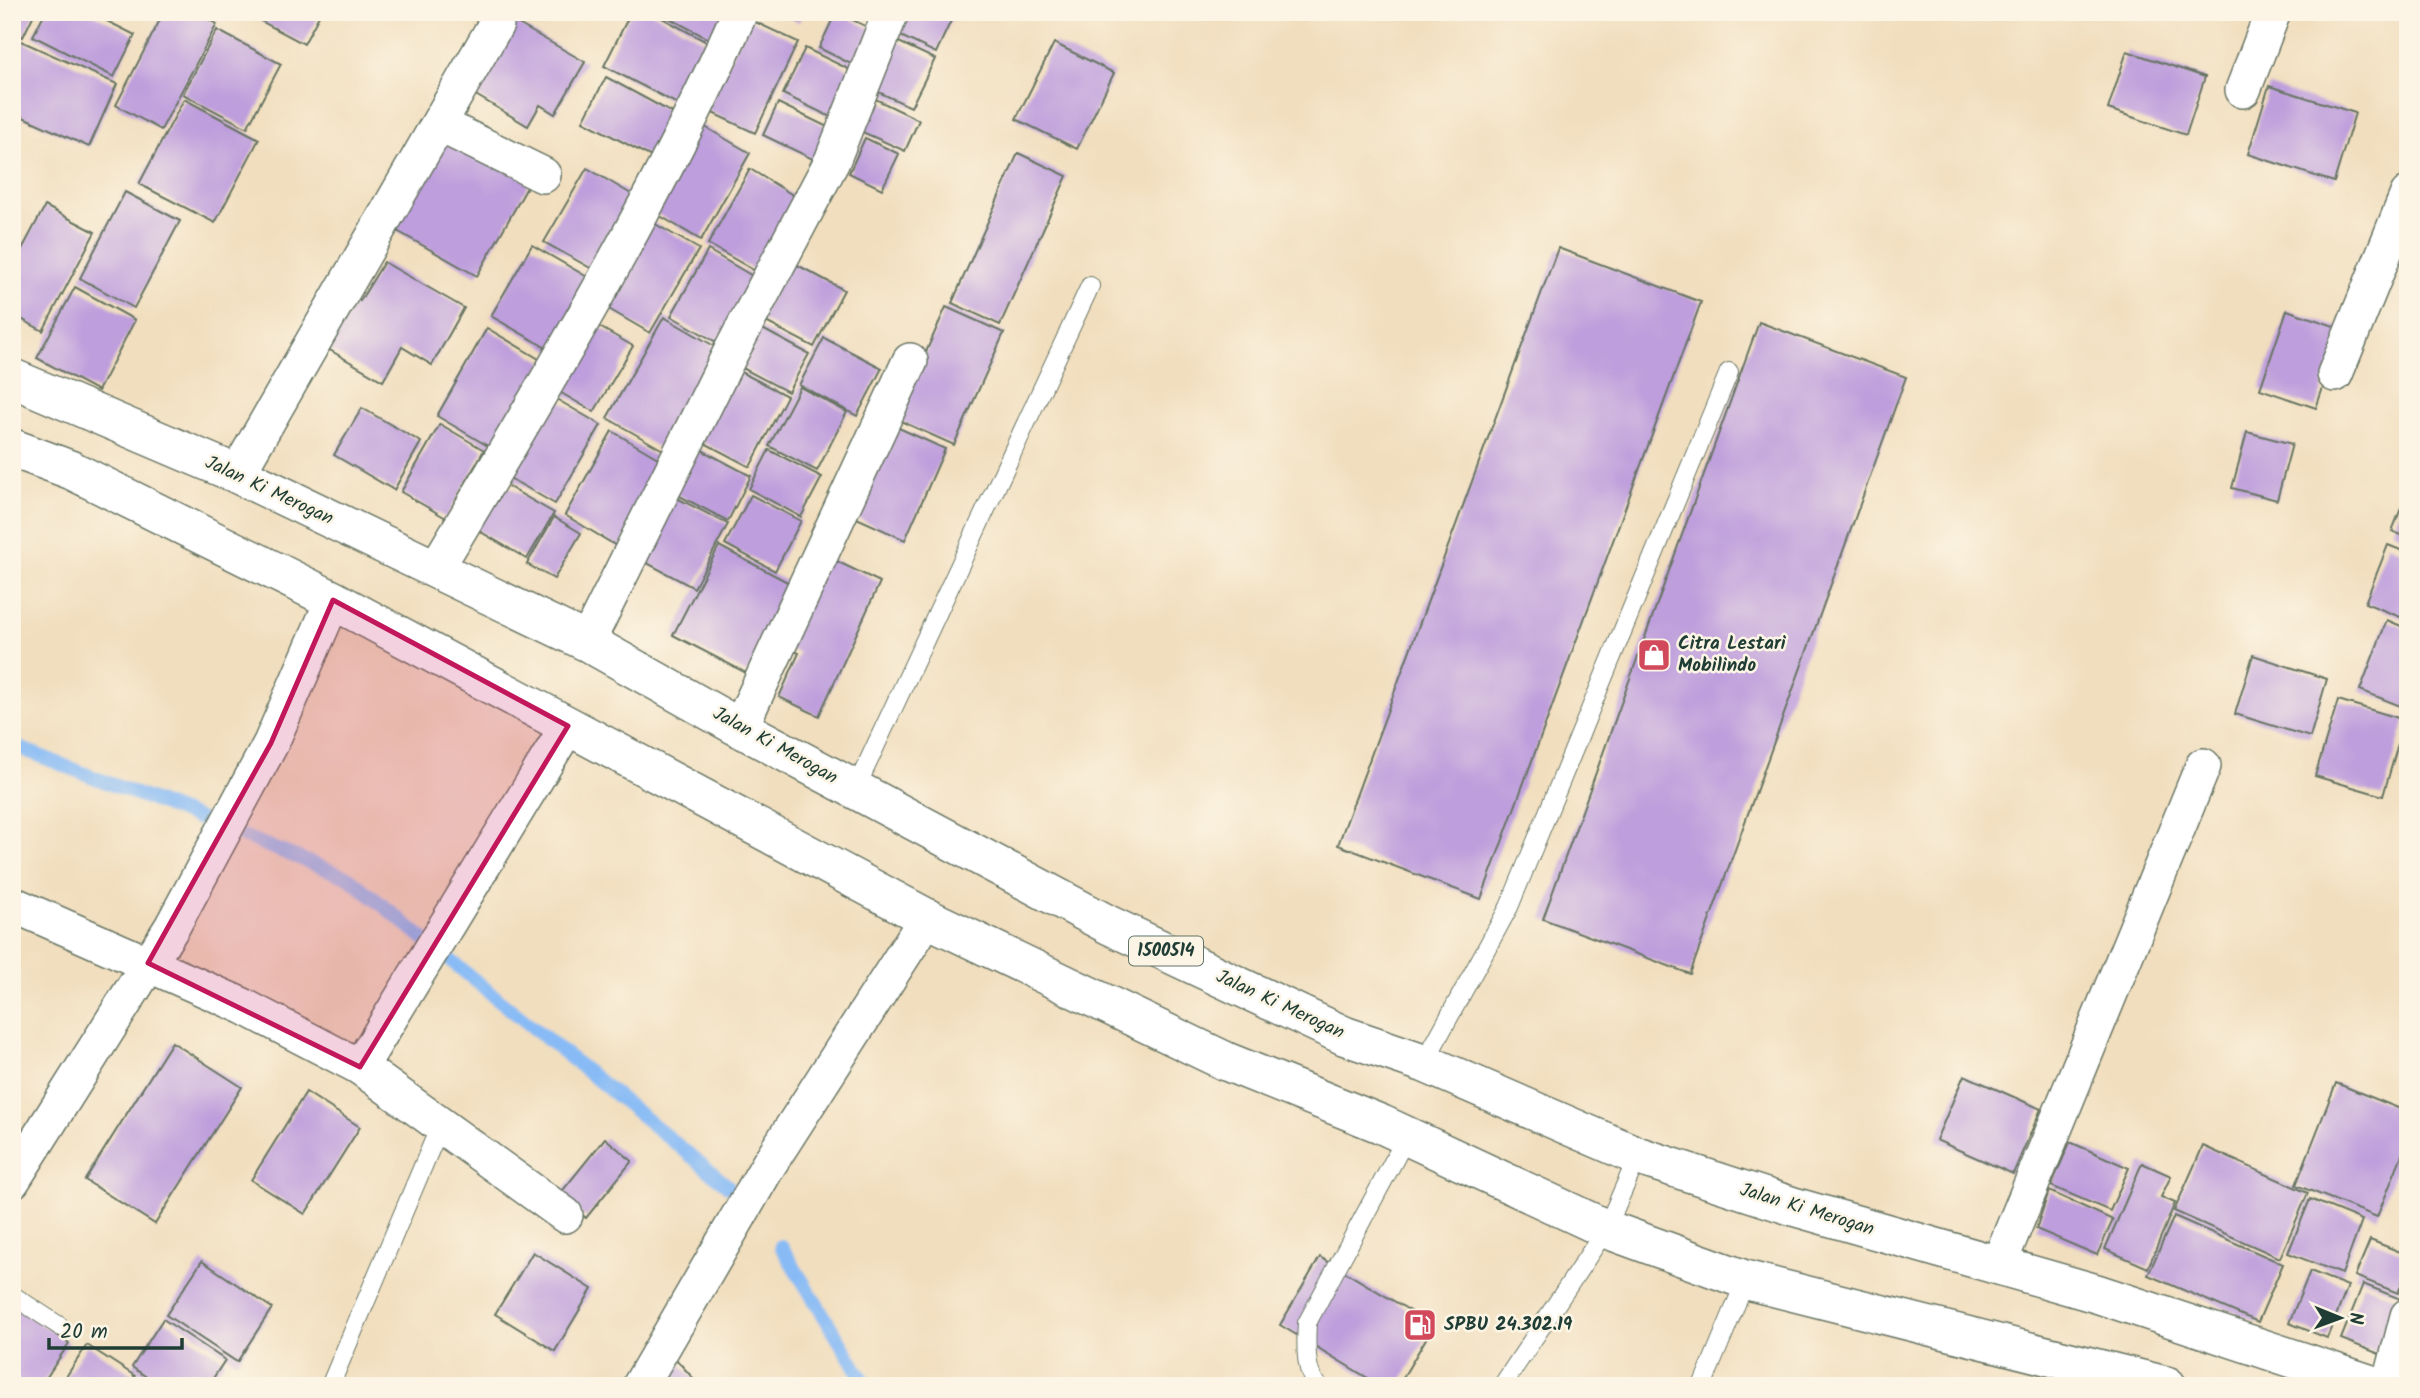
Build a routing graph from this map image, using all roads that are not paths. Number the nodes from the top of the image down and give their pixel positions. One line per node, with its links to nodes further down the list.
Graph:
1 (740, 12): 16 (street)
2 (891, 12): 18 (street)
3 (2273, 12): 5 (street)
4 (496, 24): 6 (street)
5 (2243, 89)
6 (439, 124): 7 (street); 15 (street)
7 (543, 175)
8 (2408, 194): 12 (street)
9 (1090, 286): 22 (lane)
10 (910, 360): 20 (street)
11 (1729, 372): 26 (lane)
12 (2334, 374)
13 (12, 379): 15 (highway, Jalan Ki Merogan / 1500514)
14 (12, 448): 17 (highway)
15 (237, 474): 16 (highway, Jalan Ki Merogan / 1500514)
16 (435, 570): 18 (highway, Jalan Ki Merogan / 1500514)
17 (333, 600): 19 (highway); 25 (street)
18 (587, 642): 20 (highway, Jalan Ki Merogan / 1500514)
19 (568, 726): 24 (highway); 27 (street)
20 (740, 728): 22 (highway, Jalan Ki Merogan / 1500514)
21 (2203, 766): 34 (street)
22 (855, 790): 26 (highway, Jalan Ki Merogan / 1500514)
23 (12, 904): 25 (street)
24 (927, 918): 29 (highway); 40 (street)
25 (148, 963): 27 (street); 31 (street)
26 (1424, 1063): 30 (highway, Jalan Ki Merogan / 1500514)
27 (359, 1067): 28 (street)
28 (440, 1126): 32 (street); 39 (lane)
29 (1407, 1136): 33 (highway); 41 (lane)
30 (1638, 1156): 33 (lane); 34 (highway, Jalan Ki Merogan / 1500514)
31 (12, 1181)
32 (565, 1215)
33 (1606, 1229): 35 (highway); 42 (lane)
34 (1998, 1266): 45 (highway, Jalan Ki Merogan / 1500514)
35 (1746, 1280): 43 (lane); 44 (highway)
36 (12, 1296): 38 (lane)
37 (2408, 1316): 46 (street)
38 (61, 1327)
39 (330, 1386)
40 (640, 1386)
41 (1319, 1386)
42 (1502, 1386)
43 (1702, 1386)
44 (2167, 1386)
45 (2376, 1386)
46 (2390, 1386)

